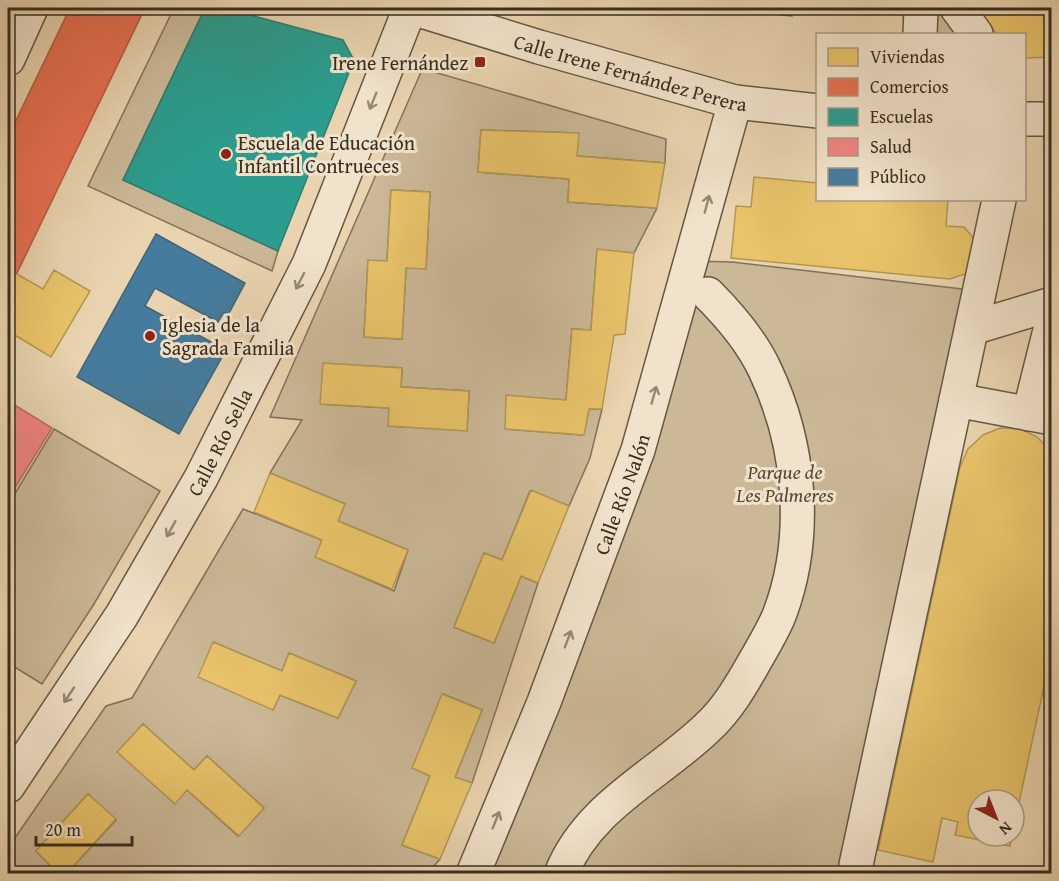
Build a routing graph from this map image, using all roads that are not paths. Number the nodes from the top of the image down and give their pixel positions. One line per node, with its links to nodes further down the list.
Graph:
1 (31, 8): 7 (street)
2 (411, 8): 8 (street, Calle Irene Fernández Perera); 19 (street, Calle Río Sella, one-way to 19)
3 (921, 8): 5 (street)
4 (957, 8): 6 (street)
5 (920, 33)
6 (975, 33)
7 (8, 59)
8 (735, 102): 9 (street, Calle Irene Fernández Perera); 20 (street, Calle Río Nalón, one-way to 8)
9 (816, 111)
10 (1026, 119): 11 (street)
11 (1052, 119)
12 (999, 201): 16 (street)
13 (708, 294): 21 (street)
14 (1052, 304): 16 (street)
15 (1052, 322): 18 (street)
16 (972, 328): 17 (street)
17 (956, 400): 18 (street); 22 (street)
18 (1040, 416)
19 (8, 786)
20 (473, 873)
21 (561, 873)
22 (857, 873)

